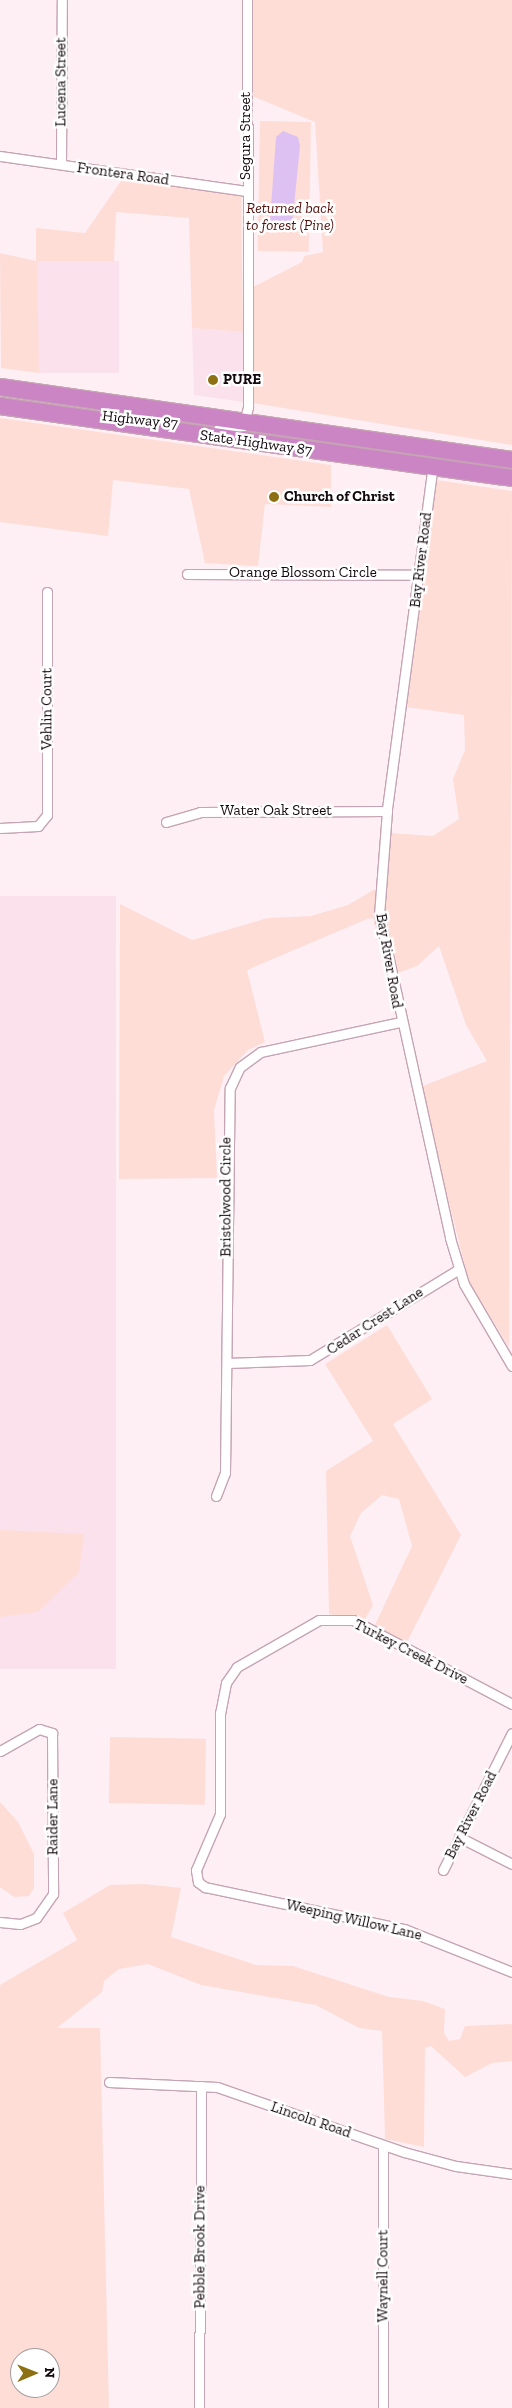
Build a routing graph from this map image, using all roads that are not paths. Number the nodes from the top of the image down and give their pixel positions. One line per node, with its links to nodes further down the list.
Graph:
1 (62, 0): 4 (street, Lucena Street)
2 (247, 0): 5 (street, Segura Street)
3 (0, 156): 4 (street, Frontera Road)
4 (61, 164): 5 (street, Frontera Road)
5 (246, 191): 9 (street, Segura Street)
6 (0, 387): 9 (highway)
7 (0, 406): 8 (highway, State Highway 87)
8 (62, 415): 9 (street, Highway 87); 12 (highway, State Highway 87)
9 (245, 422): 10 (highway)
10 (438, 450): 11 (highway); 12 (street, Bay River Road)
11 (512, 460)
12 (432, 466): 13 (highway, State Highway 87); 15 (street, Bay River Road)
13 (512, 478)
14 (187, 574): 15 (street, Orange Blossom Circle)
15 (419, 575): 17 (street, Bay River Road)
16 (47, 592): 19 (street, Vehlin Court)
17 (387, 811): 18 (street, Water Oak Street); 20 (street, Bay River Road)
18 (166, 822)
19 (0, 828)
20 (400, 1022): 21 (street, Bay River Road); 22 (street, Bristolwood Circle)
21 (459, 1269): 22 (street, Cedar Crest Lane); 23 (street, Bay River Road)
22 (227, 1363): 24 (street, Bristolwood Circle)
23 (512, 1366)
24 (216, 1496)
25 (512, 1704): 31 (street, Turkey Creek Drive)
26 (512, 1732): 28 (street, Bay River Road)
27 (0, 1751): 32 (street, Raider Lane)
28 (459, 1837): 29 (street); 30 (street, Bay River Road)
29 (512, 1864)
30 (443, 1870)
31 (196, 1876): 33 (street, Weeping Willow Lane)
32 (0, 1922)
33 (512, 1972)
34 (109, 2082): 35 (street, Lincoln Road)
35 (201, 2086): 36 (street, Lincoln Road); 38 (street, Pebble Brook Drive)
36 (384, 2145): 37 (street, Lincoln Road); 39 (street, Waynell Court)
37 (512, 2174)
38 (199, 2408)
39 (383, 2408)

